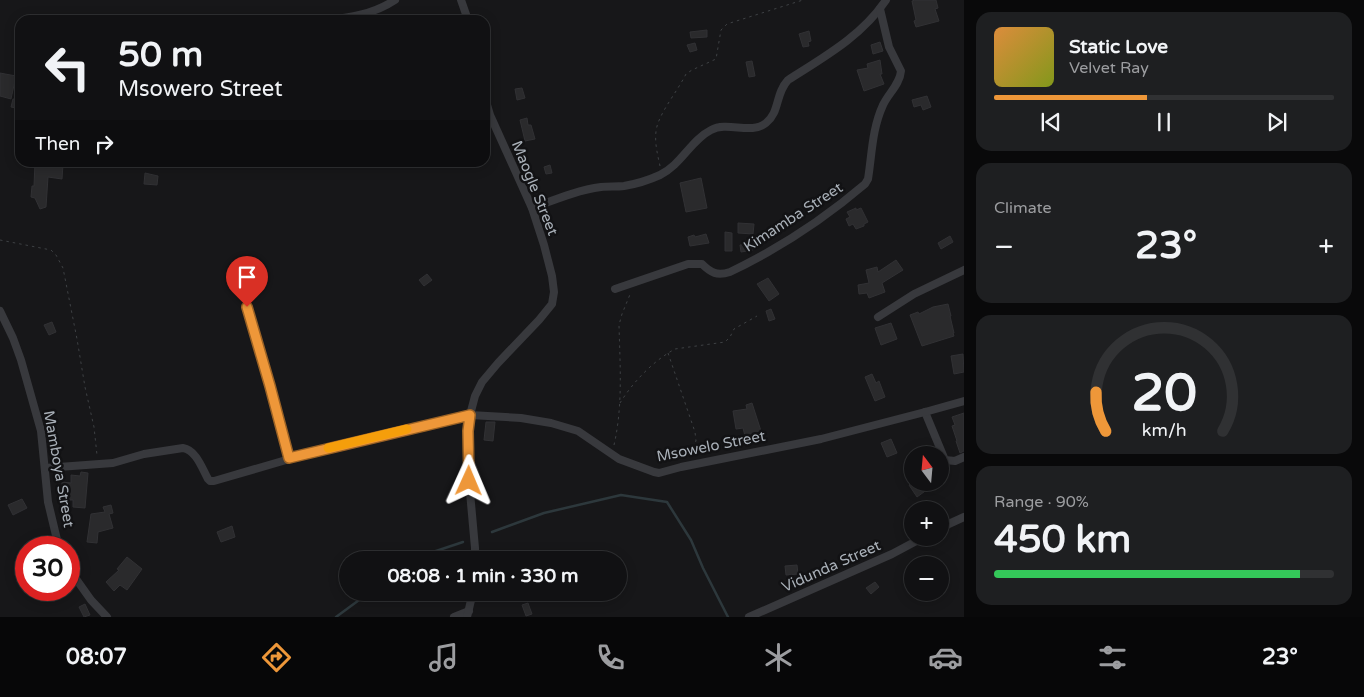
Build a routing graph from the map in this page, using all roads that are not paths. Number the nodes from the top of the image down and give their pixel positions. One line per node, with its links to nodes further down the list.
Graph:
1 (395, 0): 5 (street)
2 (461, 0): 6 (street)
3 (886, 0): 4 (street)
4 (880, 9): 8 (street); 10 (street, Kimamba Street)
5 (360, 15)
6 (466, 15)
7 (490, 115): 8 (street, Maogle Street)
8 (532, 208): 16 (street, Maogle Street)
9 (964, 270): 13 (street)
10 (615, 289)
11 (247, 307): 18 (street)
12 (0, 311): 19 (street, Mamboya Street)
13 (878, 317)
14 (964, 401): 15 (street, Msowelo Street)
15 (925, 412): 16 (street, Msowelo Street); 17 (street)
16 (470, 415): 18 (street, Msowelo Street); 24 (street, Maogle Street)
17 (964, 457)
18 (289, 458): 19 (street, Msowelo Street)
19 (45, 468): 22 (street, Mamboya Street)
20 (964, 517): 21 (street)
21 (949, 524)
22 (56, 536)
23 (907, 546): 30 (street, Vidunda Street)
24 (475, 551)
25 (80, 584): 28 (street)
26 (471, 601): 27 (street)
27 (468, 614): 29 (street)
28 (107, 617)
29 (454, 617)
30 (749, 617)

